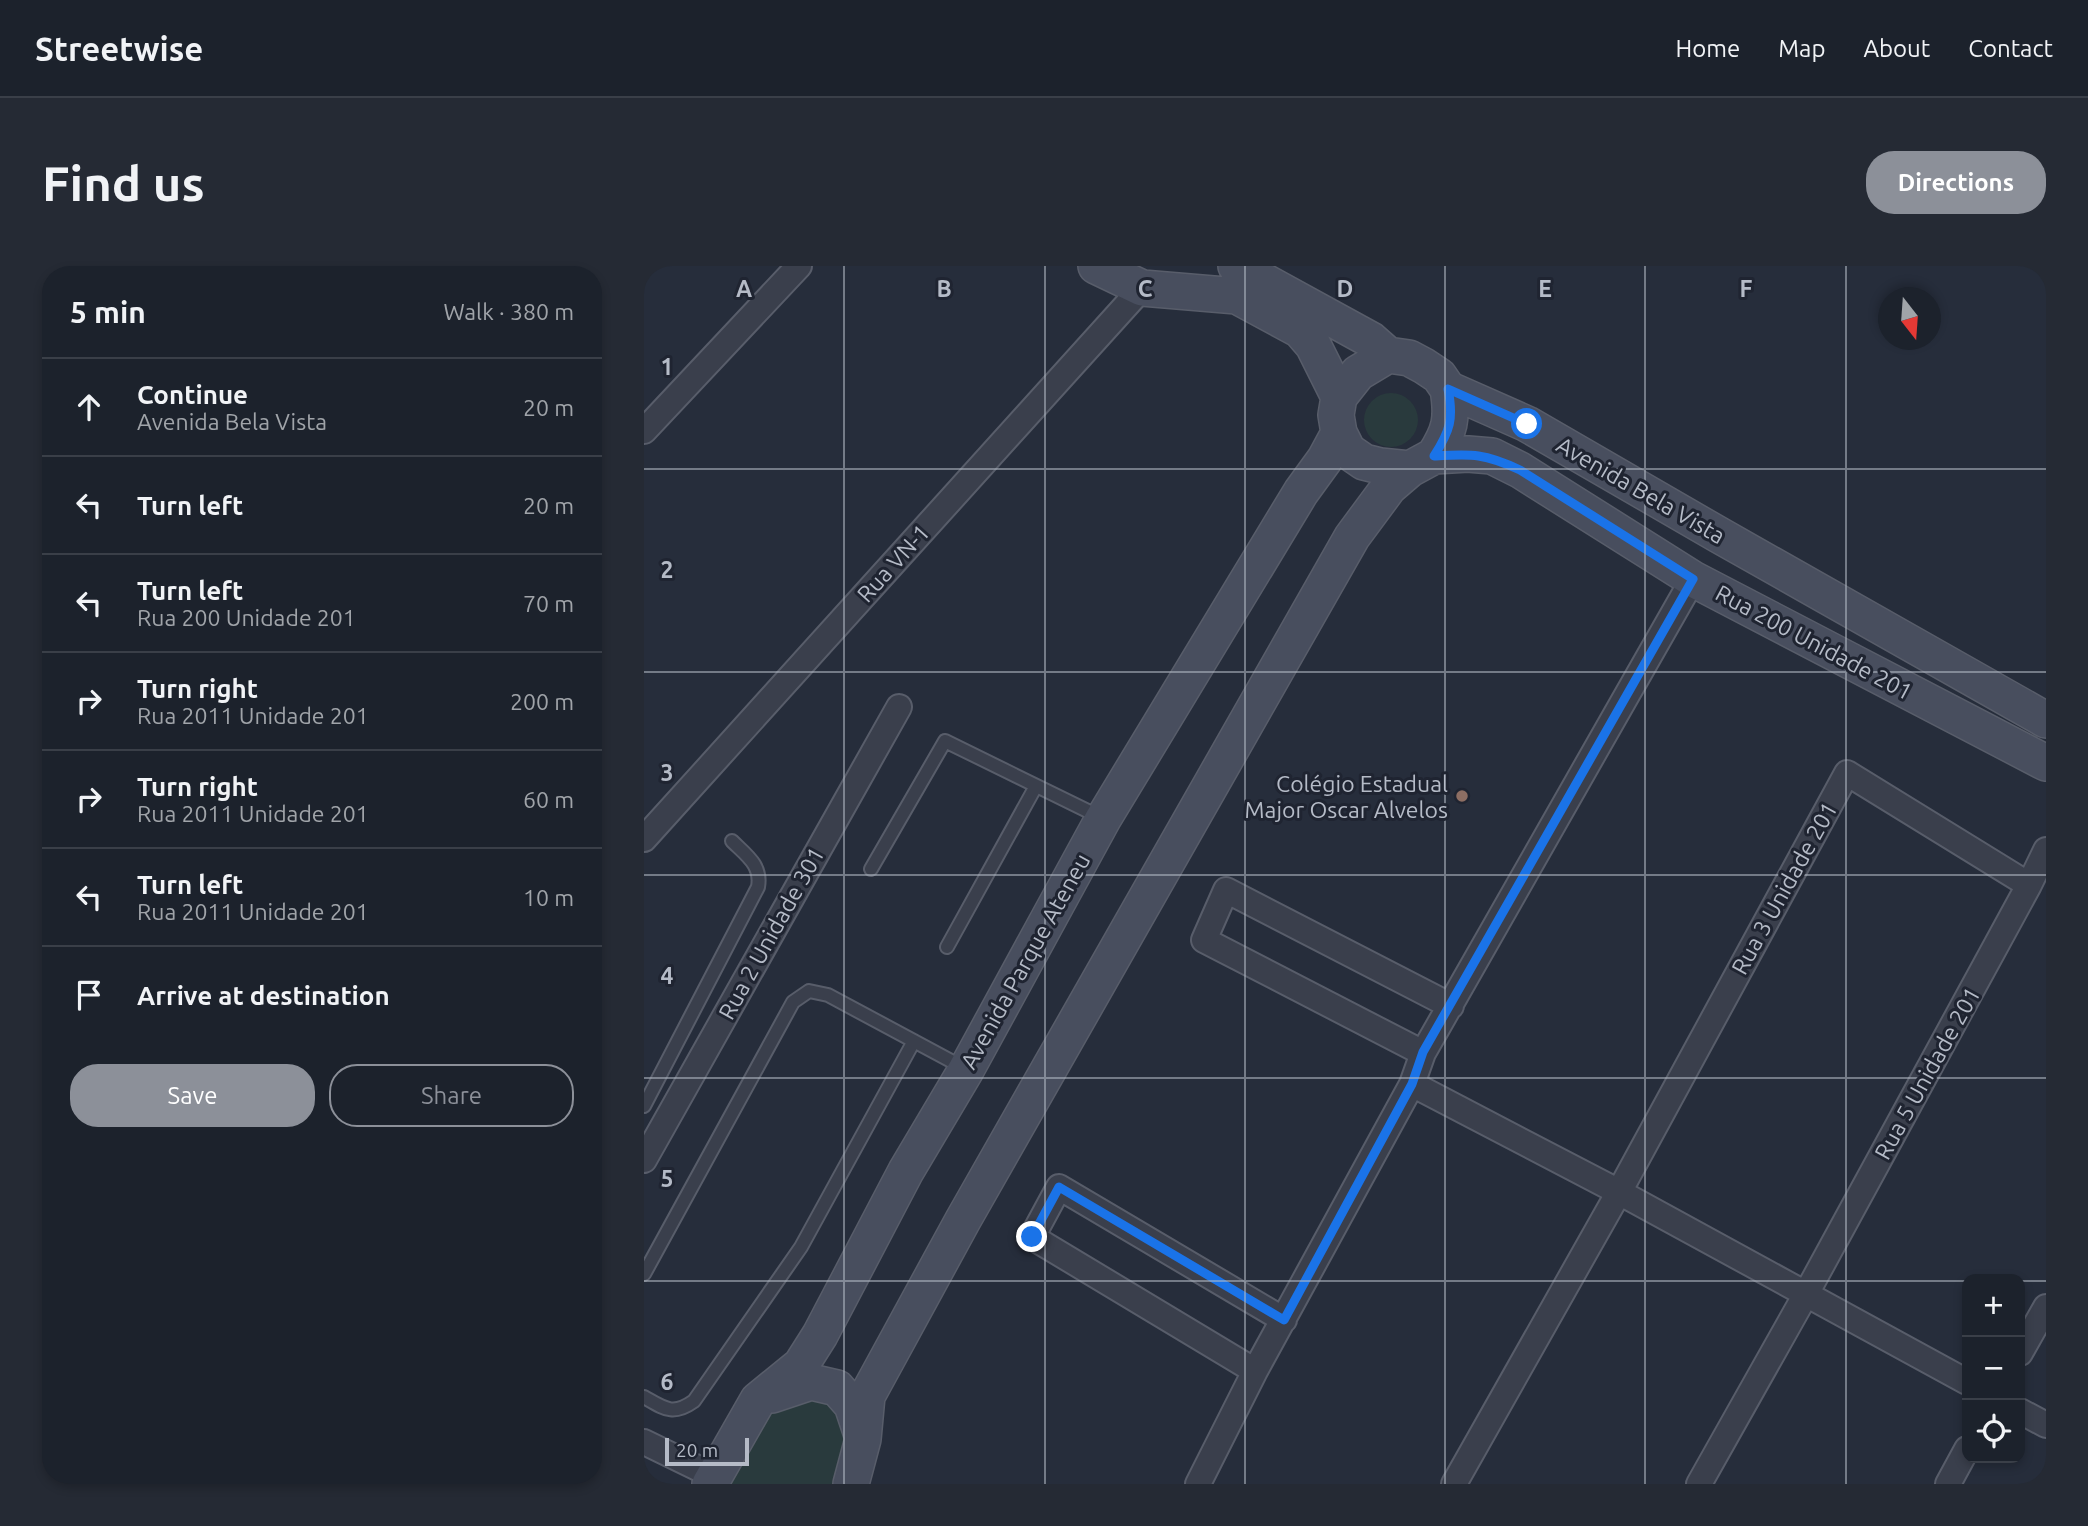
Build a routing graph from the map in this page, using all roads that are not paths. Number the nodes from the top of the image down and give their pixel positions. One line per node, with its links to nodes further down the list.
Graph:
1 (799, 266): 8 (street)
2 (1096, 266): 4 (street, Avenida Bela Vista)
3 (1249, 276): 4 (street, Avenida Bela Vista); 5 (street, Avenida Bela Vista); 7 (street, Avenida Bela Vista)
4 (1142, 288): 17 (street, Rua VN-1)
5 (1388, 355): 6 (street, Avenida Bela Vista); 7 (street)
6 (1448, 389): 10 (street); 13 (street, Avenida Bela Vista)
7 (1339, 397): 9 (street, Avenida Bela Vista)
8 (644, 432)
9 (1339, 433): 10 (street); 16 (street, Avenida Parque Ateneu)
10 (1422, 462): 11 (street, Rua 200 Unidade 201); 42 (street)
11 (1693, 579): 14 (street, Rua 200 Unidade 201); 23 (street)
12 (899, 707): 29 (street, Rua 2 Unidade 301)
13 (2046, 720)
14 (2046, 763)
15 (1036, 786): 16 (lane); 20 (lane); 22 (lane)
16 (1103, 819): 26 (street, Avenida Parque Ateneu)
17 (644, 839)
18 (732, 841): 28 (lane)
19 (2046, 850): 21 (street, Rua 5 Unidade 201)
20 (871, 869)
21 (2029, 885): 30 (street, Rua 3 Unidade 201); 32 (street, Rua 5 Unidade 201)
22 (947, 947)
23 (1451, 1006): 25 (street); 25 (street)
24 (914, 1041): 26 (lane); 31 (lane); 38 (lane)
25 (1423, 1052): 27 (street)
26 (966, 1070): 39 (street, Avenida Parque Ateneu)
27 (1412, 1084): 30 (street); 34 (street)
28 (644, 1106)
29 (644, 1160)
30 (1619, 1192): 32 (street); 48 (street, Rua 3 Unidade 201)
31 (644, 1273)
32 (1806, 1294): 37 (street); 49 (street, Rua 5 Unidade 201)
33 (2046, 1307): 35 (street)
34 (1284, 1320): 36 (street); 36 (street)
35 (2025, 1344)
36 (1255, 1371): 47 (street)
37 (1962, 1379)
38 (644, 1397)
39 (758, 1400): 42 (street); 45 (street, Avenida Parque Ateneu)
40 (2025, 1414): 41 (street)
41 (2046, 1425)
42 (863, 1439): 46 (street)
43 (644, 1442): 45 (street)
44 (1962, 1458): 50 (street)
45 (712, 1480)
46 (851, 1484)
47 (1198, 1484)
48 (1454, 1484)
49 (1699, 1484)
50 (1948, 1484)

